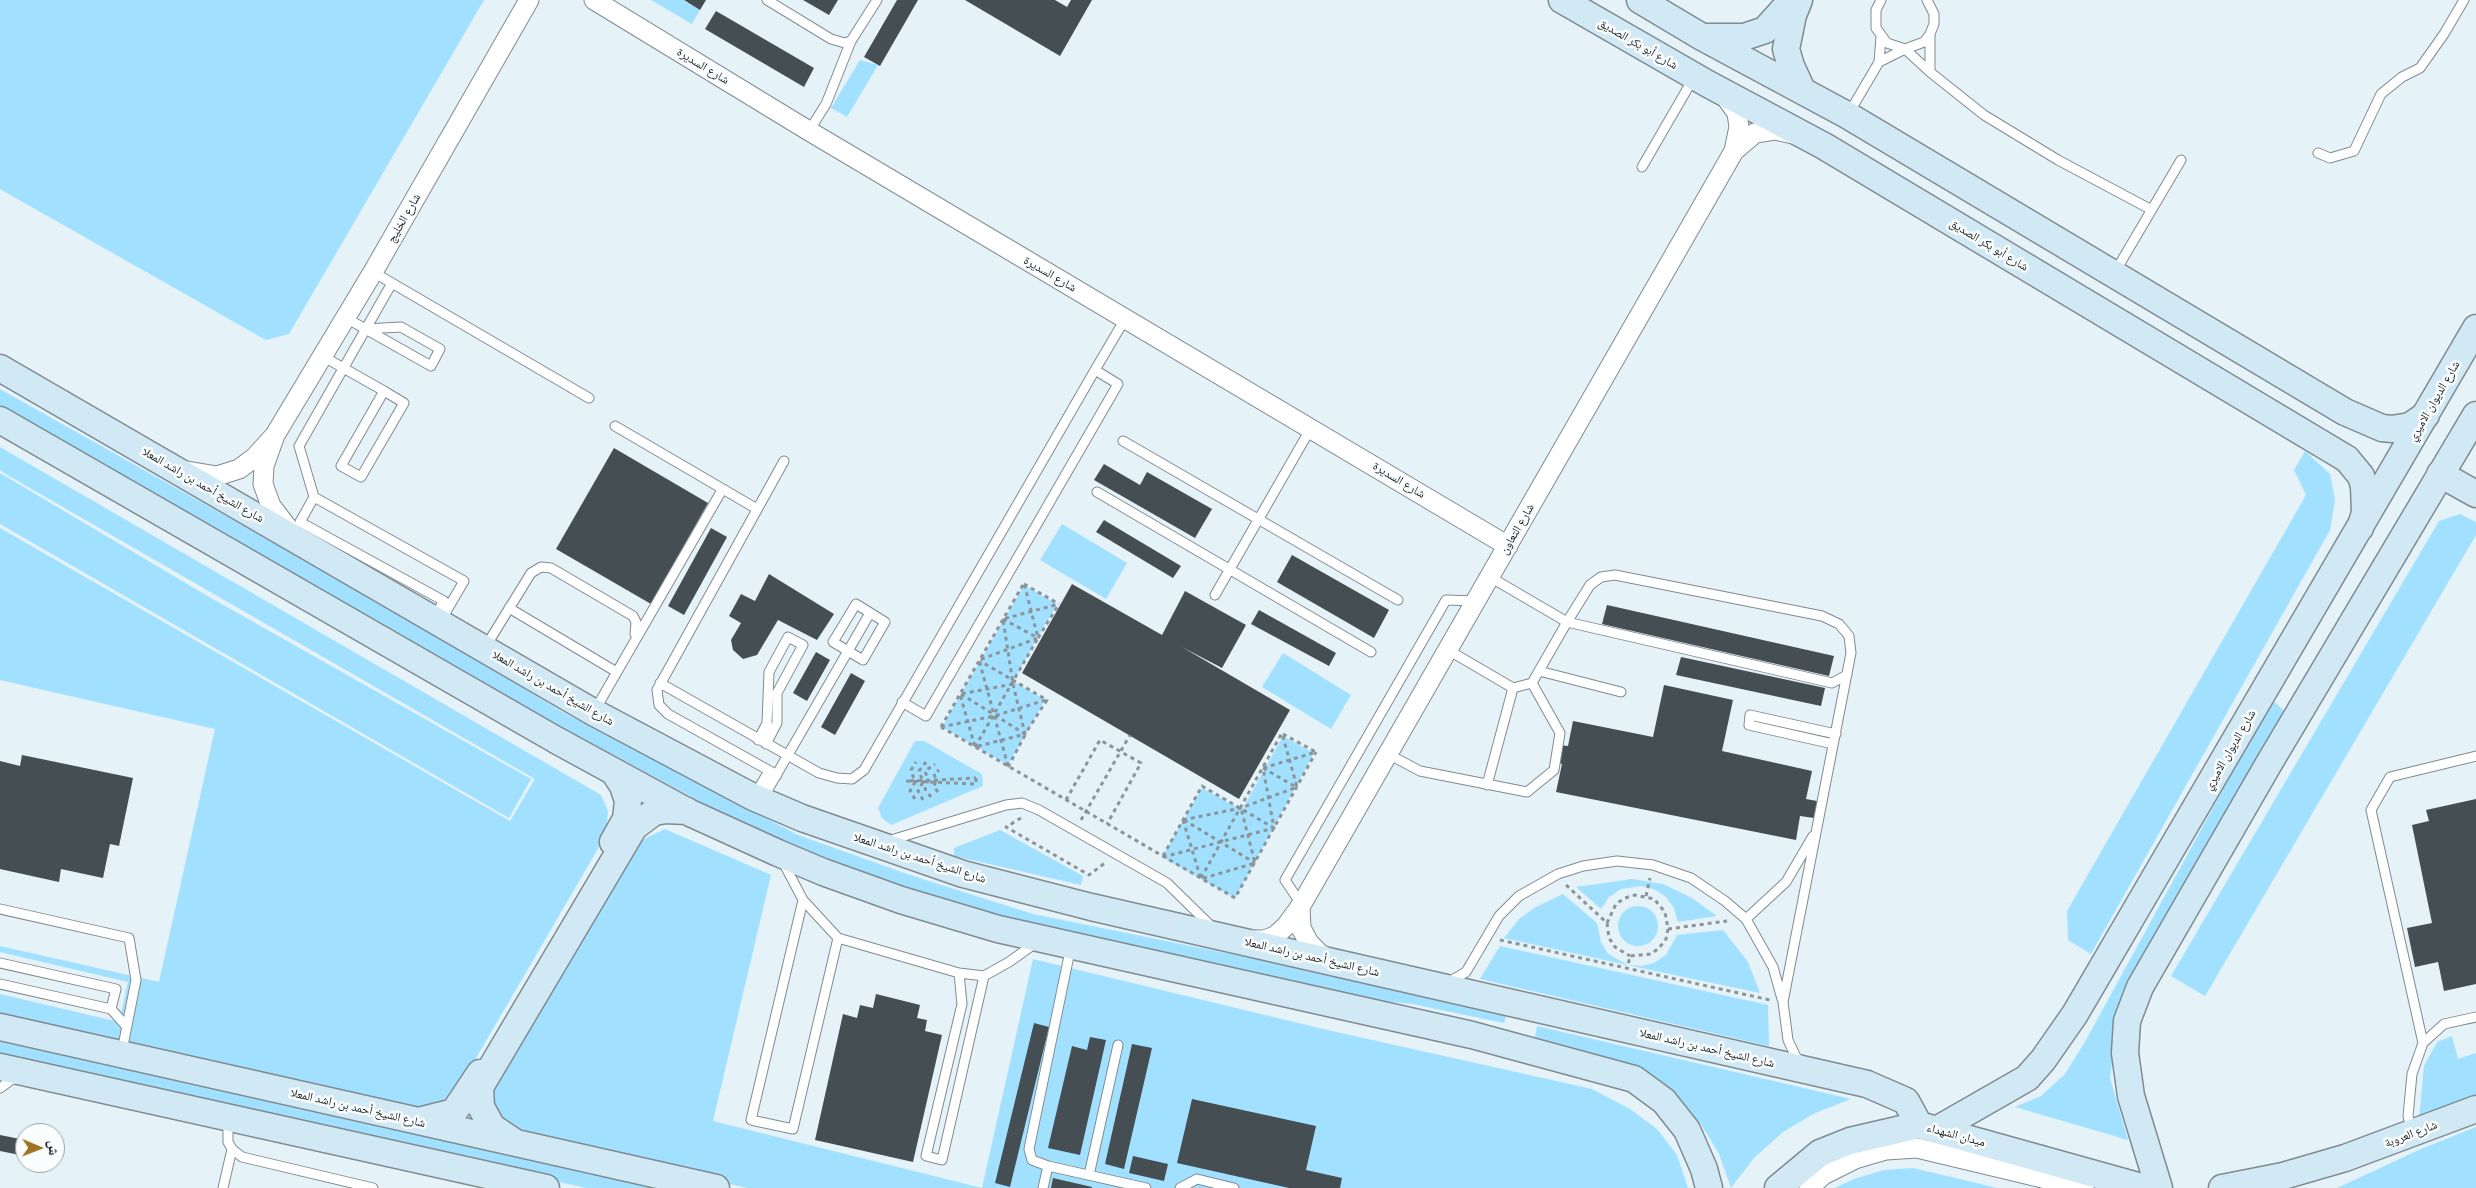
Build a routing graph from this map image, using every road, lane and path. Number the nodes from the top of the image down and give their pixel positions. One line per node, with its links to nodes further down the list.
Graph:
1 (529, 0): 30 (street, شارع الخليج)
2 (594, 0): 22 (street, شارع السديرة)
3 (766, 0): 15 (lane)
4 (877, 0): 15 (lane)
5 (1562, 0): 19 (street, شارع أبو بكر الصديق)
6 (1640, 0): 13 (street)
7 (1792, 0): 13 (street)
8 (1799, 0): 20 (street)
9 (1880, 0): 14 (lane)
10 (1927, 0): 12 (lane)
11 (2464, 0): 24 (lane)
12 (1930, 34): 16 (lane); 18 (lane)
13 (1702, 37): 20 (street)
14 (1881, 37): 16 (lane); 17 (lane)
15 (852, 41): 22 (lane)
16 (1905, 49): 17 (lane); 18 (lane)
17 (1879, 62): 21 (lane)
18 (1930, 72): 28 (lane)
19 (1702, 80): 23 (street, شارع التعاون); 25 (street, شارع أبو بكر الصديق); 27 (lane)
20 (1802, 90): 21 (street)
21 (1847, 115): 29 (street)
22 (809, 131): 34 (street, شارع السديرة)
23 (1734, 150): 25 (street, شارع التعاون); 61 (street, شارع التعاون)
24 (2318, 153)
25 (1846, 159): 29 (street); 59 (street, شارع أبو بكر الصديق)
26 (2181, 160): 28 (lane)
27 (1642, 167)
28 (2150, 209): 31 (lane)
29 (2020, 219): 31 (street)
30 (373, 272): 32 (lane); 33 (street, شارع الخليج)
31 (2113, 274): 43 (street)
32 (392, 283): 35 (lane); 42 (lane)
33 (346, 318): 35 (lane); 37 (street, شارع الخليج)
34 (1125, 319): 40 (lane); 47 (street, شارع السديرة)
35 (365, 328): 35 (lane); 39 (lane)
36 (2476, 328): 43 (street, شارع الديوان الاميري)
37 (324, 357): 39 (lane); 48 (street, شارع الخليج)
38 (0, 368): 51 (street, شارع الشيخ أحمد بن راشد المعلا)
39 (343, 368): 41 (lane); 56 (lane)
40 (1095, 370): 94 (lane); 94 (lane)
41 (384, 391): 41 (lane)
42 (589, 398)
43 (2426, 415): 59 (street, شارع الديوان الاميري)
44 (2476, 415): 52 (street)
45 (0, 420): 120 (street)
46 (615, 426): 53 (lane)
47 (1311, 428): 58 (lane); 61 (street, شارع السديرة)
48 (275, 435): 51 (street, شارع الخليج); 60 (street, شارع الخليج)
49 (1123, 441): 58 (lane)
50 (784, 462): 57 (lane)
51 (172, 467): 60 (street, شارع الشيخ أحمد بن راشد المعلا)
52 (2440, 474): 55 (street); 212 (street)
53 (722, 490): 57 (lane); 75 (lane)
54 (1097, 492): 62 (lane)
55 (2476, 494)
56 (314, 497): 73 (lane); 73 (lane)
57 (757, 509): 88 (lane)
58 (1257, 520): 62 (lane); 66 (lane)
59 (2360, 528): 192 (street, شارع الديوان الاميري)
60 (299, 540): 73 (street, شارع الشيخ أحمد بن راشد المعلا)
61 (1508, 546): 63 (street, شارع التعاون)
62 (1229, 571): 65 (lane); 81 (lane)
63 (1490, 577): 67 (street, شارع التعاون); 74 (lane)
64 (1024, 583): 68 (path); 70 (path); 72 (path)
65 (1215, 595)
66 (1398, 600)
67 (1476, 602): 79 (street, شارع التعاون); 155 (lane)
68 (1059, 604): 70 (path); 76 (path)
69 (510, 608): 75 (lane); 77 (lane); 83 (lane)
70 (1031, 611): 72 (path); 76 (path)
71 (870, 613): 80 (lane); 80 (lane); 80 (lane)
72 (1003, 619): 76 (path); 78 (path); 82 (path)
73 (437, 620): 77 (street, شارع الشيخ أحمد بن راشد المعلا)
74 (1567, 622): 84 (lane); 85 (lane); 85 (lane)
75 (635, 637): 83 (lane)
76 (1038, 638): 78 (path); 86 (path)
77 (485, 648): 96 (street, شارع الشيخ أحمد بن راشد المعلا)
78 (1008, 649): 82 (path); 86 (path)
79 (1448, 650): 89 (lane); 110 (street, شارع التعاون)
80 (848, 651): 111 (lane)
81 (1371, 652)
82 (979, 660): 86 (path); 90 (path); 92 (path)
83 (615, 671): 96 (lane)
84 (1539, 671): 87 (lane); 91 (lane)
85 (1847, 675): 102 (lane)
86 (1014, 682): 90 (path); 93 (path); 95 (path); 97 (path)
87 (1532, 683): 89 (lane); 124 (lane)
88 (660, 684): 105 (lane); 121 (lane)
89 (1513, 688): 124 (lane)
90 (987, 689): 92 (path); 97 (path)
91 (1621, 692)
92 (960, 694): 97 (path); 98 (path); 99 (path)
93 (1046, 700): 95 (path); 101 (path)
94 (902, 702): 111 (lane)
95 (1019, 708): 97 (path); 101 (path)
96 (593, 712): 128 (street, شارع الشيخ أحمد بن راشد المعلا)
97 (994, 716): 98 (path); 101 (path); 104 (path); 107 (path)
98 (968, 721): 99 (path); 107 (path)
99 (941, 728): 107 (path)
100 (1282, 733): 109 (path); 113 (path); 118 (path)
101 (1026, 734): 104 (path); 117 (path)
102 (1836, 734): 106 (lane); 106 (lane)
103 (1130, 735): 108 (path)
104 (1001, 740): 107 (path); 117 (path)
105 (762, 742): 105 (lane); 111 (lane)
106 (1834, 744): 141 (lane)
107 (974, 748): 117 (path)
108 (1121, 752): 132 (path); 135 (path); 138 (path)
109 (1316, 752): 113 (path); 125 (path)
110 (1388, 754): 124 (lane); 155 (street, شارع التعاون)
111 (787, 756): 121 (lane)
112 (2476, 756): 182 (lane)
113 (1290, 760): 118 (path); 125 (path)
114 (916, 762): 123 (path)
115 (926, 762): 131 (path)
116 (935, 764): 127 (path)
117 (1008, 767): 132 (path)
118 (1263, 768): 125 (path); 129 (path); 133 (path)
119 (939, 770): 122 (path)
120 (614, 772): 134 (street); 191 (street)
121 (773, 773): 128 (lane)
122 (936, 780): 123 (path); 123 (path); 126 (path)
123 (915, 782): 130 (path)
124 (1487, 785)
125 (1297, 787): 129 (path); 139 (path)
126 (938, 792)
127 (931, 797)
128 (757, 798): 144 (street, شارع الشيخ أحمد بن راشد المعلا)
129 (1269, 798): 133 (path); 139 (path)
130 (915, 799)
131 (923, 800)
132 (1066, 800): 135 (path)
133 (1241, 808): 137 (path); 137 (path); 139 (path); 142 (path); 143 (path)
134 (688, 812): 146 (street); 194 (street)
135 (1086, 812): 138 (path); 140 (path)
136 (1014, 814): 148 (path)
137 (1183, 820): 143 (path); 145 (path); 147 (path)
138 (1107, 824): 147 (path)
139 (1274, 828): 142 (path); 149 (path)
140 (1075, 831): 144 (lane); 163 (lane)
141 (1816, 832): 157 (lane); 176 (lane)
142 (1248, 835): 143 (path); 149 (path)
143 (1221, 843): 145 (path); 149 (path); 151 (path)
144 (876, 844): 163 (street, شارع الشيخ أحمد بن راشد المعلا)
145 (1192, 850): 147 (path); 151 (path)
146 (778, 853): 154 (lane); 162 (street)
147 (1162, 857): 151 (path)
148 (1111, 859)
149 (1255, 863): 151 (path); 151 (path)
150 (1644, 874): 153 (path)
151 (1201, 878)
152 (1572, 882): 159 (path)
153 (1646, 896): 159 (path); 160 (path)
154 (803, 900): 161 (lane); 161 (lane)
155 (1301, 906): 163 (street, شارع التعاون); 168 (street)
156 (0, 909): 180 (lane)
157 (1746, 919): 173 (lane); 176 (lane)
158 (1730, 921): 160 (path)
159 (1607, 923): 166 (path)
160 (1668, 929): 166 (path)
161 (838, 938): 170 (lane)
162 (1041, 939): 165 (street); 171 (lane)
163 (1232, 939): 168 (street, شارع الشيخ أحمد بن راشد المعلا)
164 (1496, 939): 169 (path)
165 (1072, 946): 175 (street); 197 (lane)
166 (1630, 956): 169 (path)
167 (0, 963): 178 (lane)
168 (1338, 963): 173 (street, شارع الشيخ أحمد بن راشد المعلا)
169 (1627, 969): 174 (path)
170 (959, 973): 171 (lane); 171 (lane)
171 (984, 976)
172 (0, 984): 178 (lane)
173 (1434, 986): 177 (street, شارع الشيخ أحمد بن راشد المعلا)
174 (1768, 1000)
175 (1322, 1002): 177 (street); 207 (street)
176 (1783, 1002): 187 (lane)
177 (1516, 1004): 187 (street, شارع الشيخ أحمد بن راشد المعلا)
178 (111, 1009): 180 (lane)
179 (2476, 1017): 182 (lane)
180 (127, 1026): 184 (lane)
181 (0, 1027): 184 (street, شارع الشيخ أحمد بن راشد المعلا)
182 (2423, 1044): 193 (lane)
183 (1118, 1045): 198 (lane)
184 (121, 1055): 191 (street, شارع الشيخ أحمد بن راشد المعلا)
185 (0, 1067): 186 (street)
186 (35, 1074): 188 (lane); 190 (street)
187 (1819, 1074): 192 (street, شارع الشيخ أحمد بن راشد المعلا)
188 (0, 1088)
189 (2476, 1109): 193 (street, شارع العروبة)
190 (228, 1117): 195 (lane); 201 (street)
191 (416, 1121): 194 (street, شارع الشيخ أحمد بن راشد المعلا)
192 (1928, 1127): 208 (street, ميدان الشهداء); 211 (street, ميدان الشهداء)
193 (2413, 1134): 196 (street, شارع العروبة)
194 (517, 1145): 202 (street, شارع الشيخ أحمد بن راشد المعلا)
195 (232, 1149): 199 (lane); 200 (lane)
196 (2345, 1158): 213 (street, شارع العروبة); 214 (street, شارع العروبة)
197 (1048, 1166): 198 (lane); 203 (lane)
198 (1089, 1175): 204 (lane)
199 (223, 1188)
200 (373, 1188)
201 (546, 1188)
202 (716, 1188)
203 (1043, 1188)
204 (1146, 1188)
205 (1180, 1188): 206 (lane)
206 (1234, 1188)
207 (1709, 1188)
208 (1778, 1188)
209 (1809, 1188): 210 (street)
210 (2084, 1188)
211 (2145, 1188)
212 (2159, 1188)
213 (2222, 1188)
214 (2315, 1188)

